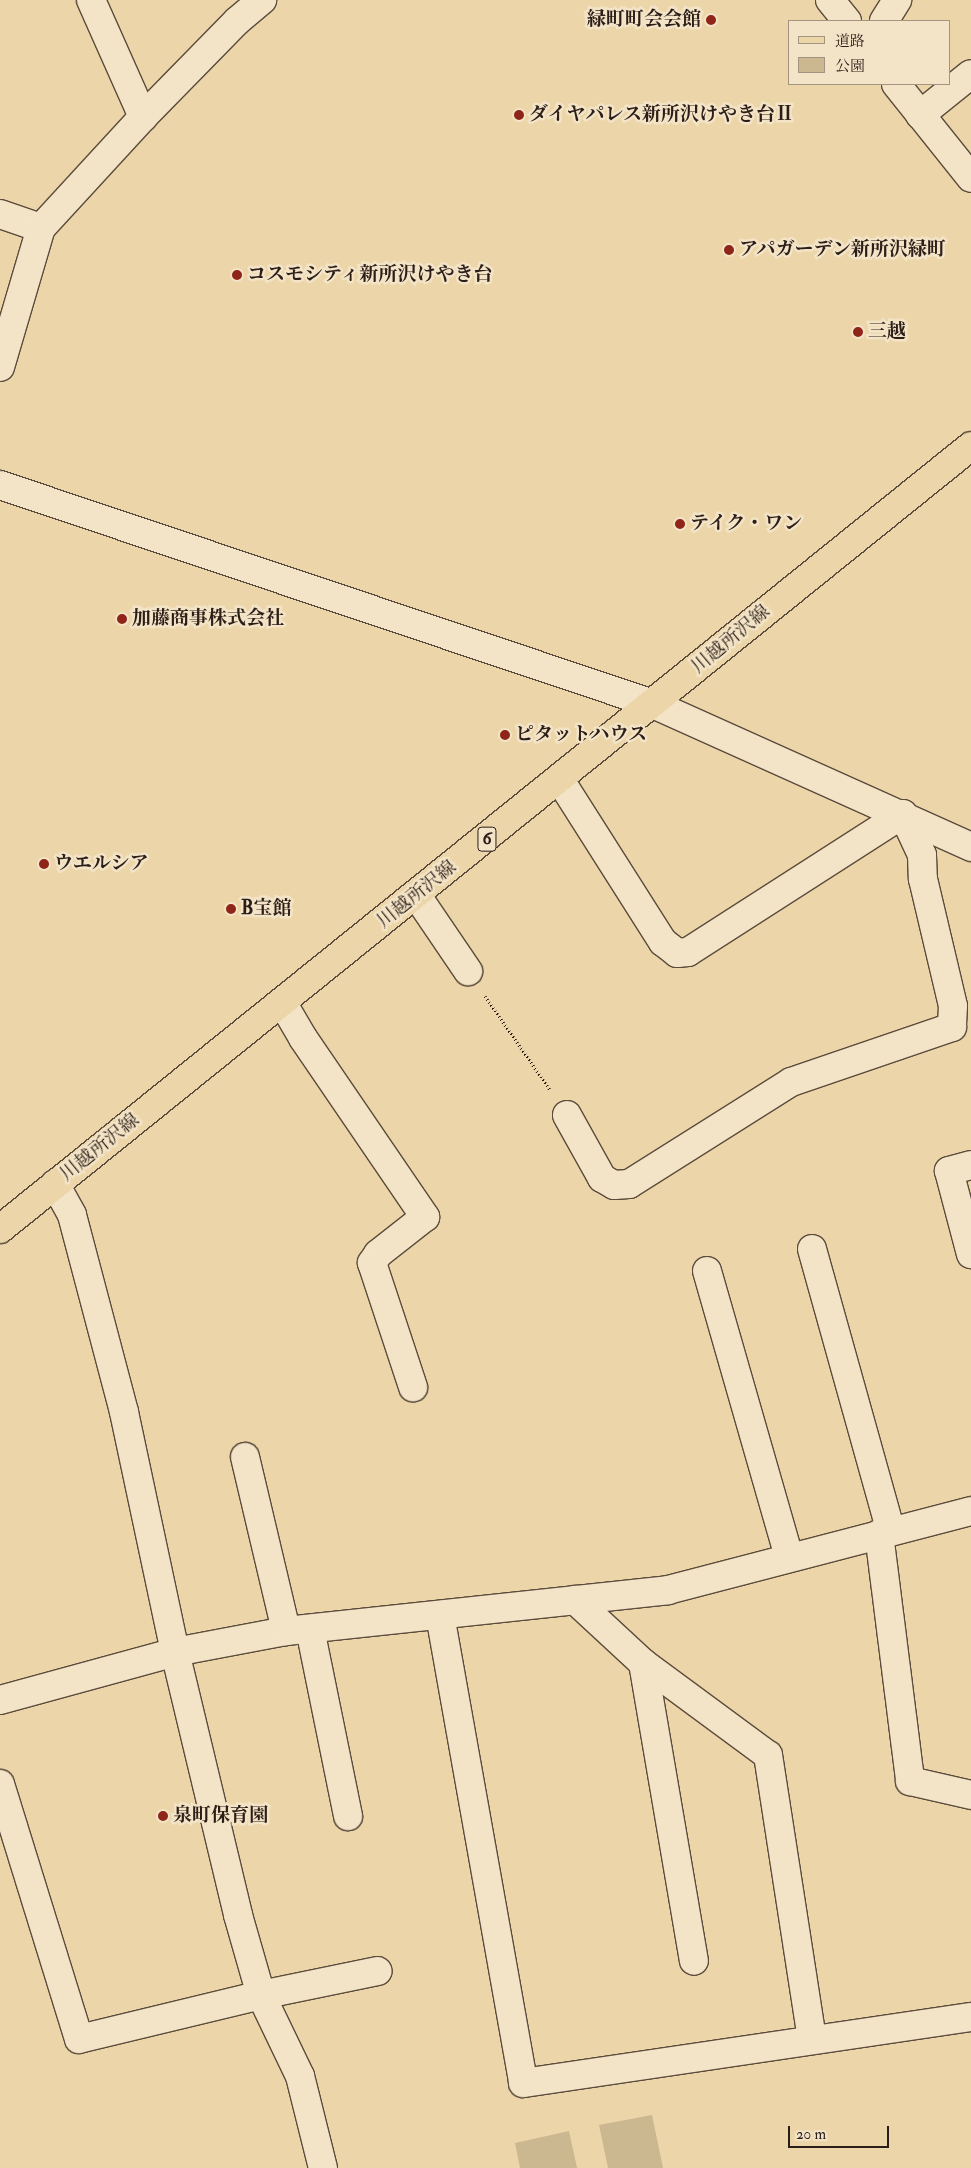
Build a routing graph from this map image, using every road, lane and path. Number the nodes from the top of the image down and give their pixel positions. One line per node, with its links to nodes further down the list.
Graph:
1 (91, 0): 10 (street)
2 (262, 0): 10 (street)
3 (830, 0): 5 (street)
4 (897, 0): 6 (street)
5 (846, 20)
6 (885, 20)
7 (971, 74): 9 (street)
8 (897, 85): 9 (street)
9 (920, 115): 11 (street)
10 (143, 117): 13 (street)
11 (971, 178)
12 (0, 214): 13 (street)
13 (41, 228): 14 (street)
14 (0, 367)
15 (971, 446): 17 (main road, 川越所沢線 / 6)
16 (0, 485): 17 (street)
17 (654, 704): 18 (main road, 川越所沢線 / 6); 19 (street)
18 (560, 780): 19 (street); 21 (main road, 川越所沢線 / 6)
19 (903, 814): 20 (street); 24 (street)
20 (971, 847)
21 (417, 896): 22 (street); 23 (main road, 川越所沢線 / 6)
22 (468, 971): 24 (path)
23 (282, 1002): 26 (main road, 川越所沢線 / 6); 31 (street)
24 (567, 1115)
25 (971, 1165): 29 (street)
26 (56, 1184): 27 (main road, 川越所沢線 / 6); 39 (street)
27 (0, 1229)
28 (812, 1249): 34 (street)
29 (971, 1254)
30 (707, 1271): 35 (street)
31 (413, 1387)
32 (245, 1457): 38 (street)
33 (971, 1511): 34 (street)
34 (885, 1532): 35 (street); 43 (street)
35 (789, 1557): 36 (street)
36 (575, 1600): 37 (street); 40 (street)
37 (440, 1615): 38 (street); 49 (street)
38 (298, 1630): 39 (street); 44 (street)
39 (175, 1652): 41 (street); 47 (street)
40 (643, 1664): 45 (street); 49 (street)
41 (0, 1700)
42 (0, 1784): 47 (street)
43 (971, 1794)
44 (348, 1816)
45 (694, 1961)
46 (378, 1971): 47 (street)
47 (261, 1995): 50 (street)
48 (971, 2017): 49 (street)
49 (812, 2038)
50 (322, 2168)

